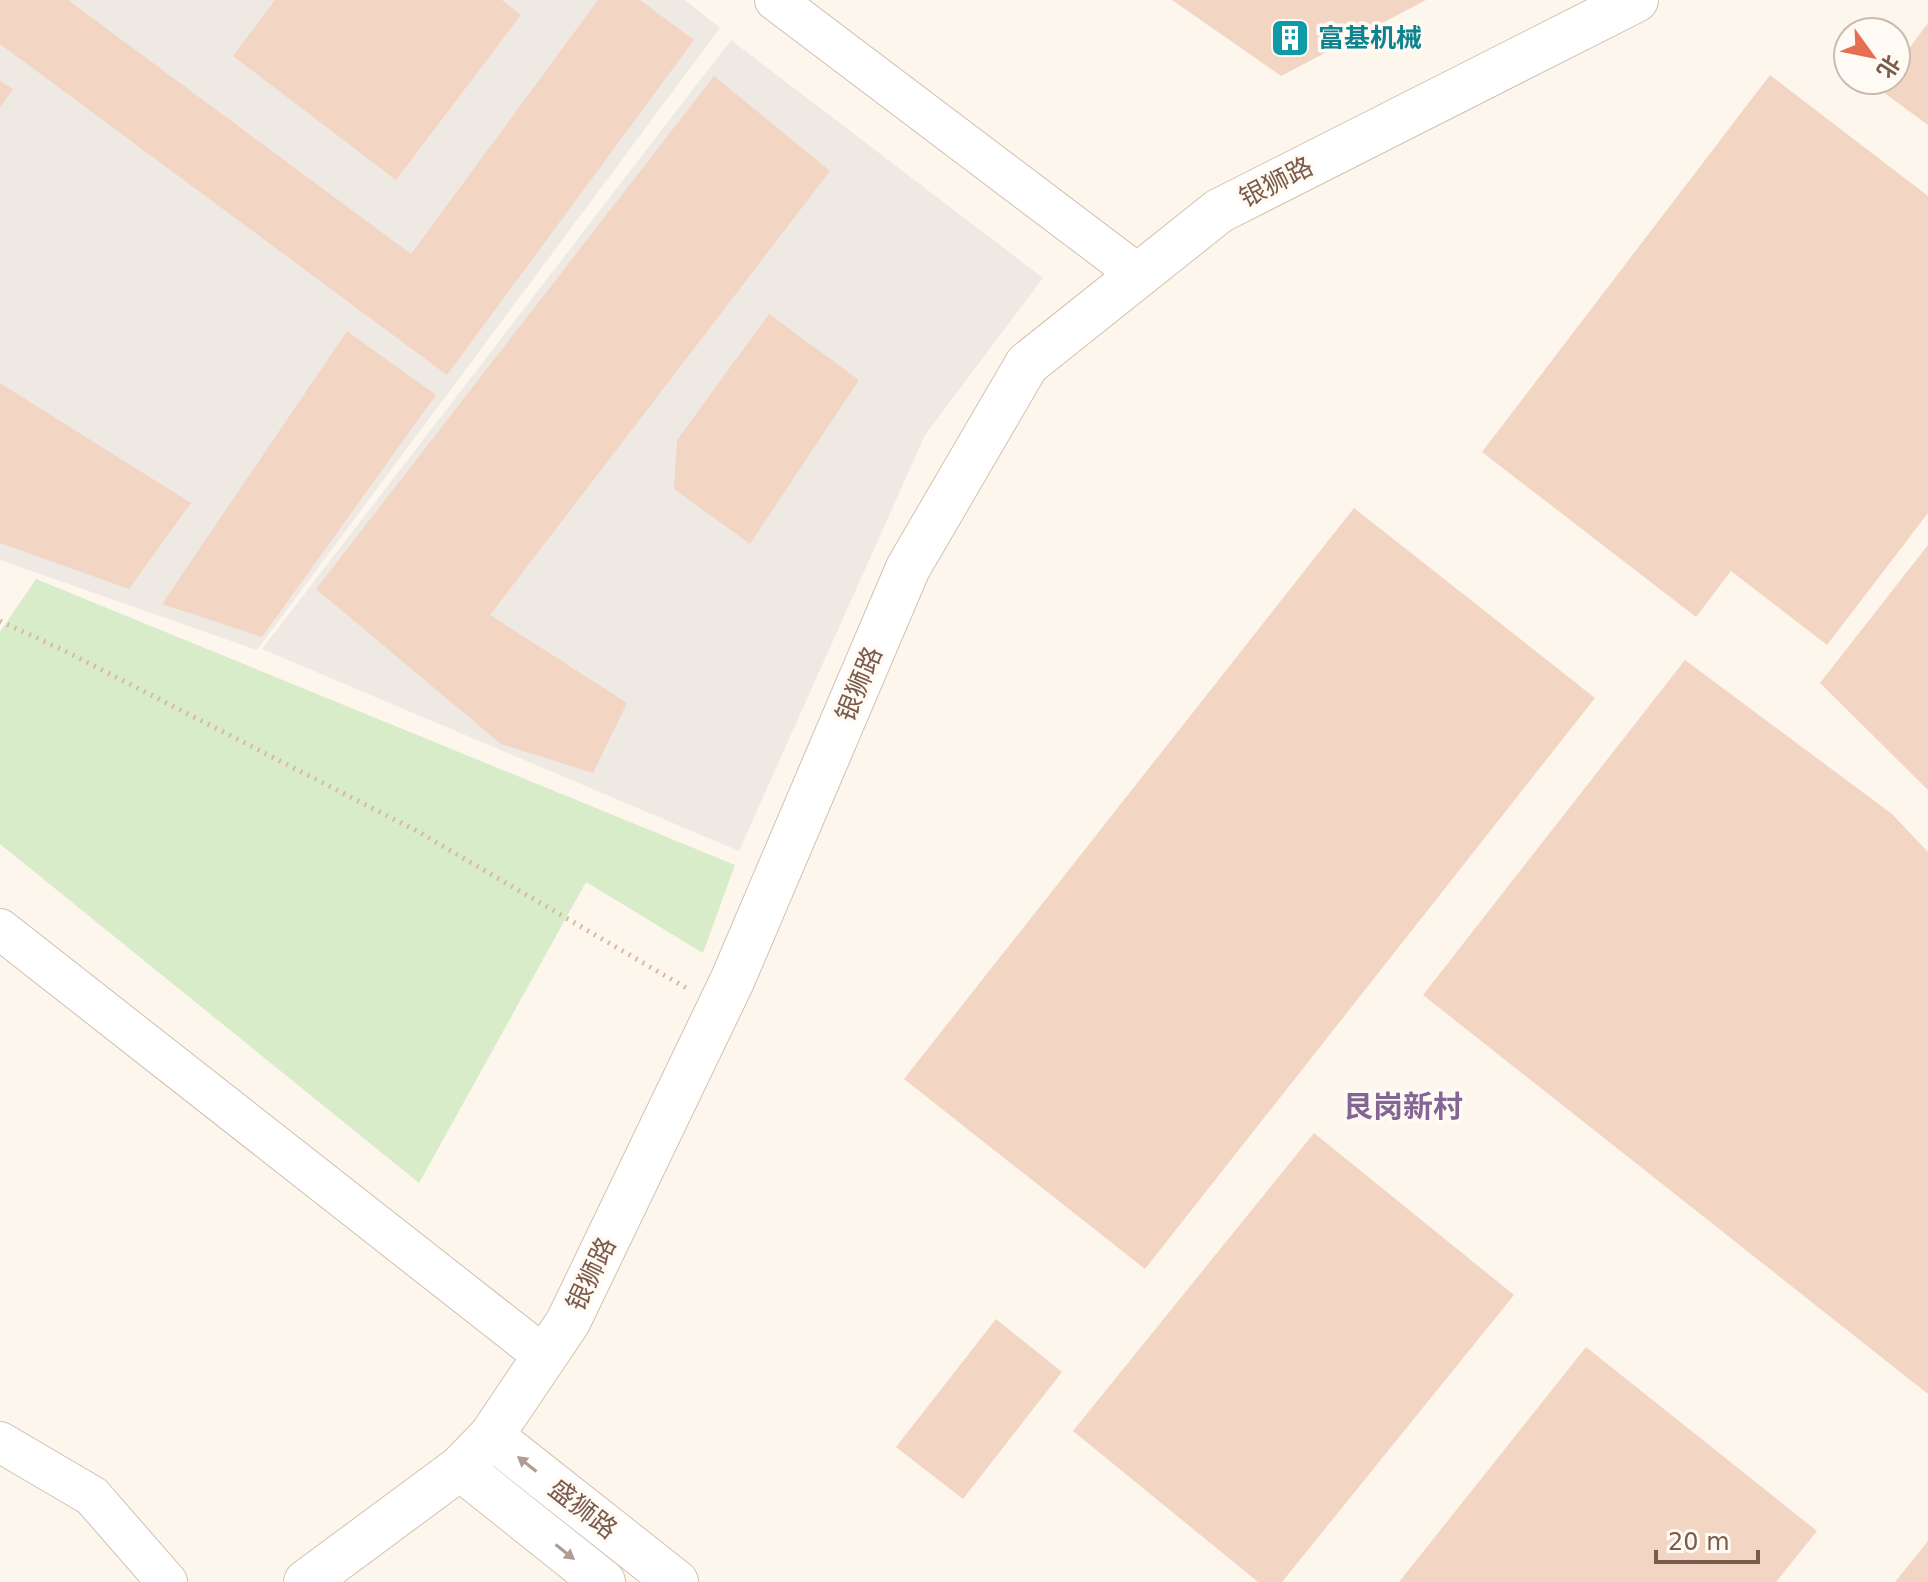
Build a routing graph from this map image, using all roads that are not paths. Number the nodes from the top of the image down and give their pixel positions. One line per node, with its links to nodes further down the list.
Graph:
1 (775, 0): 3 (street)
2 (1636, 0): 3 (main road, 银狮路)
3 (1139, 275): 5 (main road, 银狮路)
4 (0, 929): 5 (street)
5 (544, 1356): 6 (main road, 银狮路)
6 (491, 1436): 8 (main road, 银狮路); 12 (main road, 盛狮路, one-way to 6)
7 (0, 1442): 9 (street)
8 (460, 1468): 10 (main road, 银狮路); 11 (main road, 盛狮路, one-way to 11)
9 (167, 1582)
10 (306, 1582)
11 (603, 1582)
12 (676, 1582)

